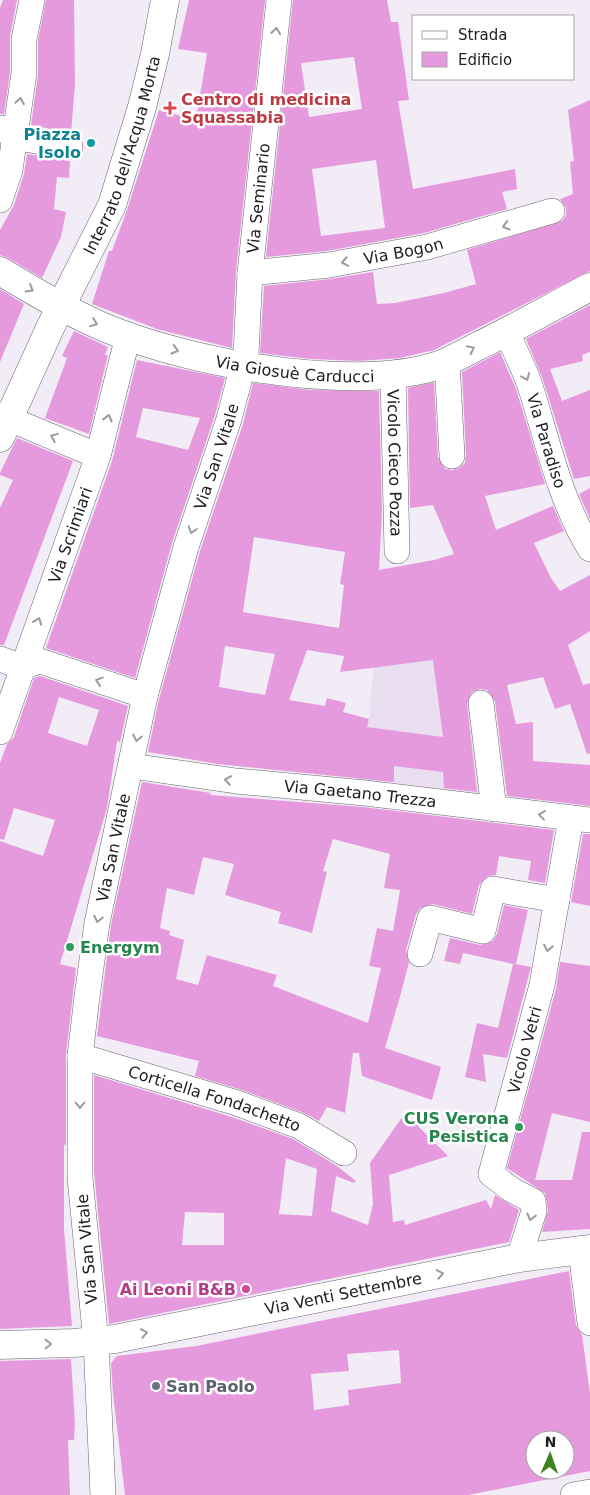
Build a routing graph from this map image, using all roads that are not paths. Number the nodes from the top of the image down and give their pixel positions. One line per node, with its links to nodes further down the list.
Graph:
1 (32, 0): 4 (street, one-way to 1)
2 (165, 0): 11 (street, Interrato dell'Acqua Morta)
3 (279, 0): 9 (street, Via Seminario, one-way to 3)
4 (7, 132): 5 (street); 6 (street)
5 (70, 147)
6 (0, 200)
7 (552, 211): 9 (street, Via Bogon, one-way to 9)
8 (0, 271): 11 (street, Via Giosuè Carducci, one-way to 11)
9 (250, 274): 15 (street, Via Seminario)
10 (590, 287): 12 (street, Via Giosuè Carducci)
11 (61, 305): 13 (street, Via Giosuè Carducci, one-way to 13); 17 (street, Interrato dell'Acqua Morta)
12 (507, 332): 14 (street, Via Giosuè Carducci, one-way to 12); 20 (street, Via Paradiso, one-way to 20)
13 (128, 336): 15 (street, Via Giosuè Carducci, one-way to 15); 18 (street, Via Scrimiari, one-way to 13)
14 (447, 361): 16 (street, Via Giosuè Carducci); 19 (street)
15 (241, 366): 16 (street, Via Giosuè Carducci); 23 (street, Via San Vitale, one-way to 23)
16 (393, 374): 21 (street, Vicolo Cieco Pozza)
17 (3, 424): 18 (street, one-way to 17)
18 (98, 456): 22 (street, Via Scrimiari, one-way to 18)
19 (452, 456)
20 (590, 549)
21 (397, 550)
22 (11, 663): 23 (street, one-way to 22); 25 (street, Via Scrimiari)
23 (145, 696): 26 (street, Via San Vitale, one-way to 26)
24 (481, 704): 27 (street)
25 (0, 732)
26 (130, 766): 27 (street, Via Gaetano Trezza, one-way to 26); 31 (street, Via San Vitale, one-way to 31)
27 (494, 809): 28 (street, Via Gaetano Trezza, one-way to 27)
28 (581, 819): 29 (street, Vicolo Vetri)
29 (557, 900): 30 (street); 34 (street, Vicolo Vetri, one-way to 34)
30 (420, 954)
31 (80, 1056): 32 (street, Corticella Fondachetto); 36 (street, Via San Vitale, one-way to 36)
32 (344, 1153)
33 (585, 1250): 34 (street, Via Venti Settembre); 35 (street)
34 (519, 1258): 36 (street, Via Venti Settembre, one-way to 34)
35 (590, 1323)
36 (96, 1342): 37 (street, Via Venti Settembre, one-way to 36); 39 (street, Via San Vitale)
37 (0, 1345)
38 (590, 1492): 40 (street)
39 (103, 1495)
40 (573, 1495)

